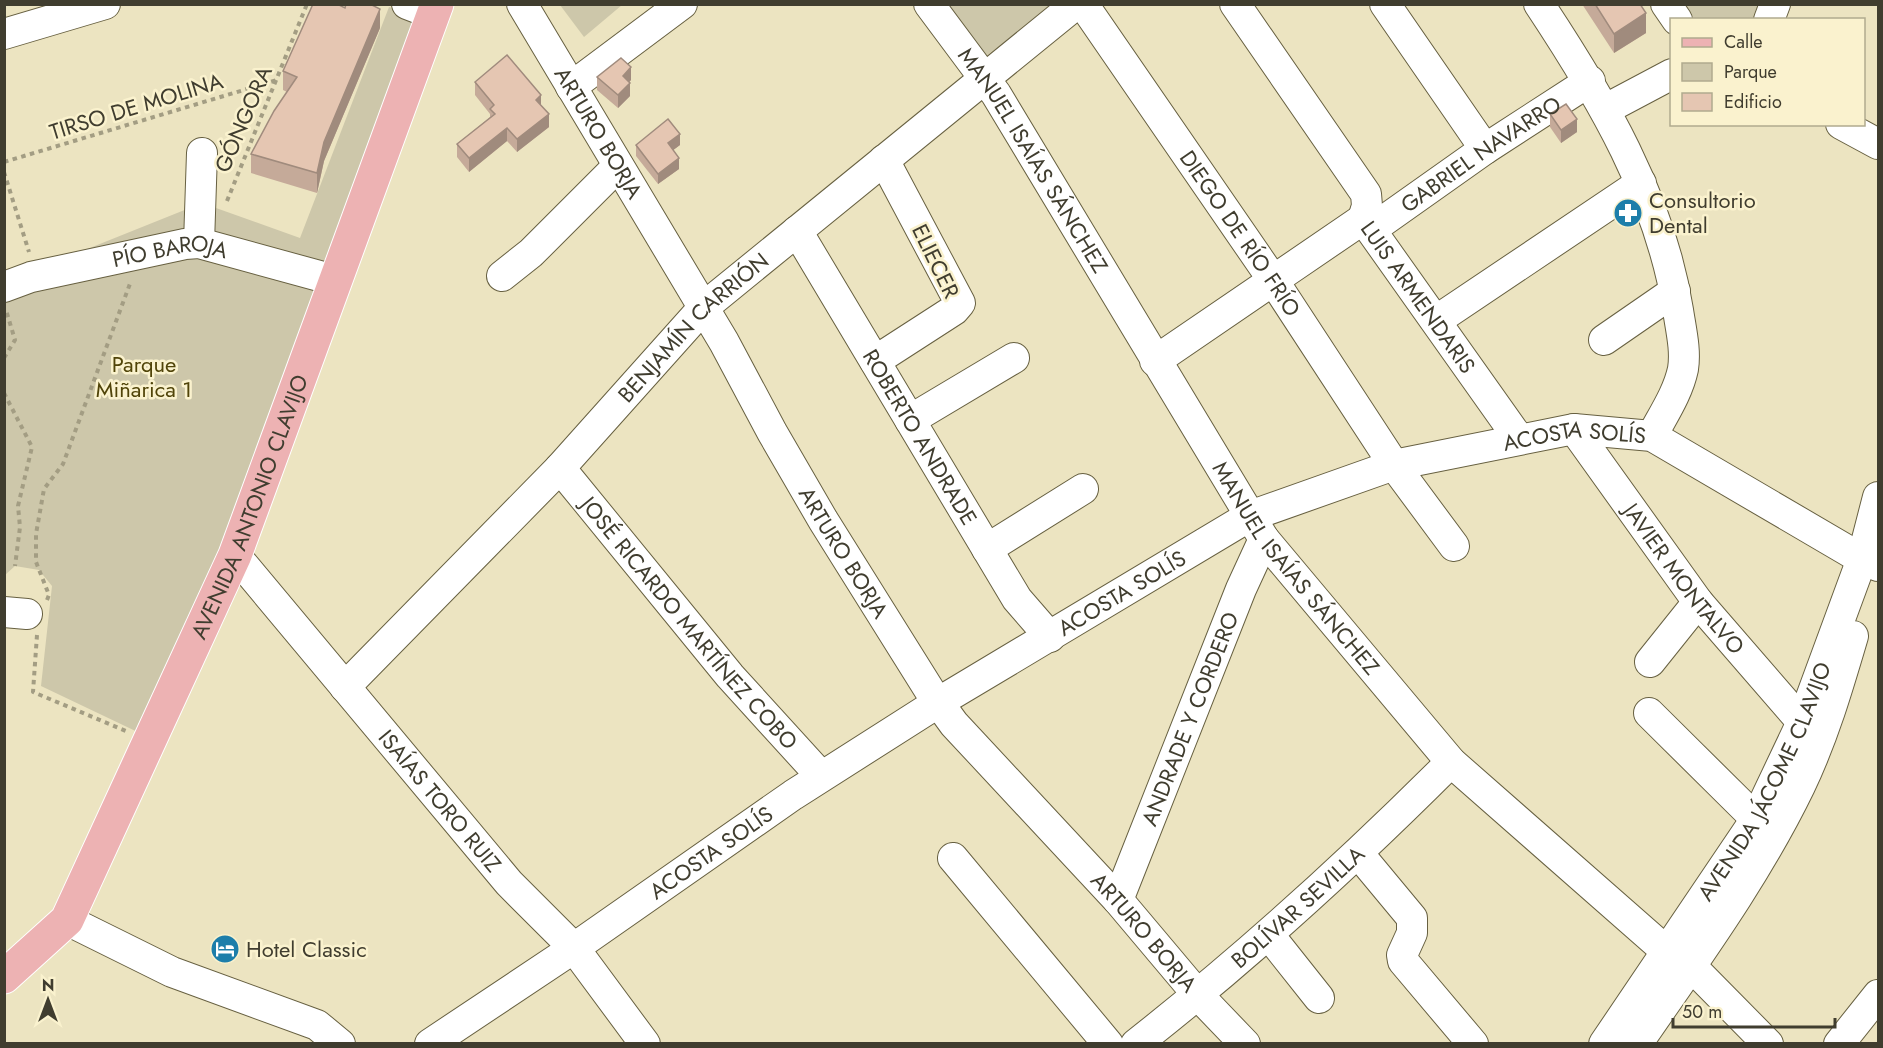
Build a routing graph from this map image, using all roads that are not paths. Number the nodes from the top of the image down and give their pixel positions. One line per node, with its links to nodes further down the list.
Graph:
1 (105, 4): 13 (street)
2 (522, 4): 17 (street, ARTURO BORJA)
3 (682, 4): 17 (street)
4 (929, 4): 15 (street, MANUEL ISAÍAS SÁNCHEZ)
5 (1076, 4): 15 (street, BENJAMÍN CARRIÓN)
6 (1083, 4): 31 (street, DIEGO DE RÍO FRÍO)
7 (1235, 4): 26 (street, LUIS ARMENDARIS)
8 (1385, 4): 21 (street)
9 (1539, 4): 16 (street)
10 (1666, 4): 12 (street)
11 (426, 8): 30 (main road, AVENIDA ANTONIO CLAVIJO)
12 (1676, 18)
13 (4, 34)
14 (1670, 75): 18 (street)
15 (985, 80): 23 (street, BENJAMÍN CARRIÓN); 39 (street, MANUEL ISAÍAS SÁNCHEZ)
16 (1590, 81): 18 (street); 21 (street, GABRIEL NAVARRO)
17 (571, 87): 24 (street, ARTURO BORJA)
18 (1606, 109): 25 (street)
19 (1844, 126): 20 (street)
20 (1878, 144)
21 (1485, 149): 26 (street, GABRIEL NAVARRO)
22 (201, 153): 28 (street)
23 (884, 160): 27 (street, BENJAMÍN CARRIÓN); 38 (street, ELIECER)
24 (618, 166): 29 (street); 34 (street, ARTURO BORJA)
25 (1641, 183): 33 (street); 35 (street)
26 (1367, 224): 31 (street, GABRIEL NAVARRO); 35 (street, LUIS ARMENDARIS)
27 (797, 231): 34 (street, BENJAMÍN CARRIÓN); 38 (street, ROBERTO ANDRADE)
28 (199, 243): 30 (street, PÍO BAROJA); 32 (street, PÍO BAROJA)
29 (502, 276)
30 (334, 280): 51 (main road, AVENIDA ANTONIO CLAVIJO)
31 (1273, 280): 39 (street, GABRIEL NAVARRO); 44 (street, DIEGO DE RÍO FRÍO)
32 (18, 282)
33 (1675, 291): 36 (street); 42 (street)
34 (704, 308): 45 (street, BENJAMÍN CARRIÓN); 57 (street, ARTURO BORJA)
35 (1437, 320): 43 (street, LUIS ARMENDARIS)
36 (1604, 340)
37 (1014, 358): 40 (street)
38 (875, 361): 40 (street, ROBERTO ANDRADE)
39 (1155, 361): 48 (street, MANUEL ISAÍAS SÁNCHEZ)
40 (910, 420): 50 (street, ROBERTO ANDRADE)
41 (1574, 429): 42 (street, ACOSTA SOLÍS); 43 (street, ACOSTA SOLÍS); 53 (street, JAVIER MONTALVO)
42 (1652, 436): 52 (street, ACOSTA SOLÍS)
43 (1519, 439): 44 (street, ACOSTA SOLÍS)
44 (1394, 465): 48 (street, ACOSTA SOLÍS); 49 (street, DIEGO DE RÍO FRÍO)
45 (561, 468): 56 (street, BENJAMÍN CARRIÓN); 61 (street, JOSÉ RICARDO MARTÍNEZ COBO)
46 (1083, 489): 50 (street)
47 (1878, 496): 52 (street, AVENIDA JÁCOME CLAVIJO)
48 (1257, 528): 54 (street, ACOSTA SOLÍS); 60 (street, MANUEL ISAÍAS SÁNCHEZ); 65 (street, ANDRADE Y CORDERO)
49 (1454, 546)
50 (987, 549): 54 (street, ROBERTO ANDRADE)
51 (236, 555): 56 (street, ISAÍAS TORO RUIZ); 66 (main road, AVENIDA ANTONIO CLAVIJO)
52 (1874, 561): 59 (street, AVENIDA JÁCOME CLAVIJO); 70 (street, AVENIDA JÁCOME CLAVIJO)
53 (1698, 602): 55 (street); 59 (street, JAVIER MONTALVO)
54 (1050, 637): 57 (street, ACOSTA SOLÍS)
55 (1650, 662)
56 (345, 687): 68 (street, ISAÍAS TORO RUIZ)
57 (939, 702): 61 (street, ACOSTA SOLÍS); 65 (street, ARTURO BORJA)
58 (1649, 713): 62 (street)
59 (1802, 722): 62 (street, AVENIDA JÁCOME CLAVIJO)
60 (1451, 762): 63 (street, BOLÍVAR SEVILLA); 69 (street, MANUEL ISAÍAS SÁNCHEZ)
61 (821, 776): 68 (street, ACOSTA SOLÍS)
62 (1756, 819): 69 (street, AVENIDA JÁCOME CLAVIJO)
63 (1358, 853): 67 (street, BOLÍVAR SEVILLA); 81 (street)
64 (953, 858): 78 (street)
65 (1118, 900): 72 (street, ARTURO BORJA)
66 (67, 920): 71 (main road, AVENIDA ANTONIO CLAVIJO); 75 (street)
67 (1269, 935): 72 (street, BOLÍVAR SEVILLA); 74 (street)
68 (574, 948): 76 (street, ACOSTA SOLÍS); 77 (street, ISAÍAS TORO RUIZ)
69 (1665, 950): 70 (street, MANUEL ISAÍAS SÁNCHEZ); 82 (street, AVENIDA JÁCOME CLAVIJO)
70 (1691, 966): 83 (street, AVENIDA JÁCOME CLAVIJO); 84 (street, MANUEL ISAÍAS SÁNCHEZ)
71 (4, 977)
72 (1198, 995): 79 (street, BOLÍVAR SEVILLA); 80 (street, ARTURO BORJA)
73 (1878, 995): 85 (street)
74 (1318, 998)
75 (340, 1044)
76 (430, 1044)
77 (645, 1044)
78 (1108, 1044)
79 (1136, 1044)
80 (1245, 1044)
81 (1473, 1044)
82 (1604, 1044)
83 (1636, 1044)
84 (1768, 1044)
85 (1839, 1044)

